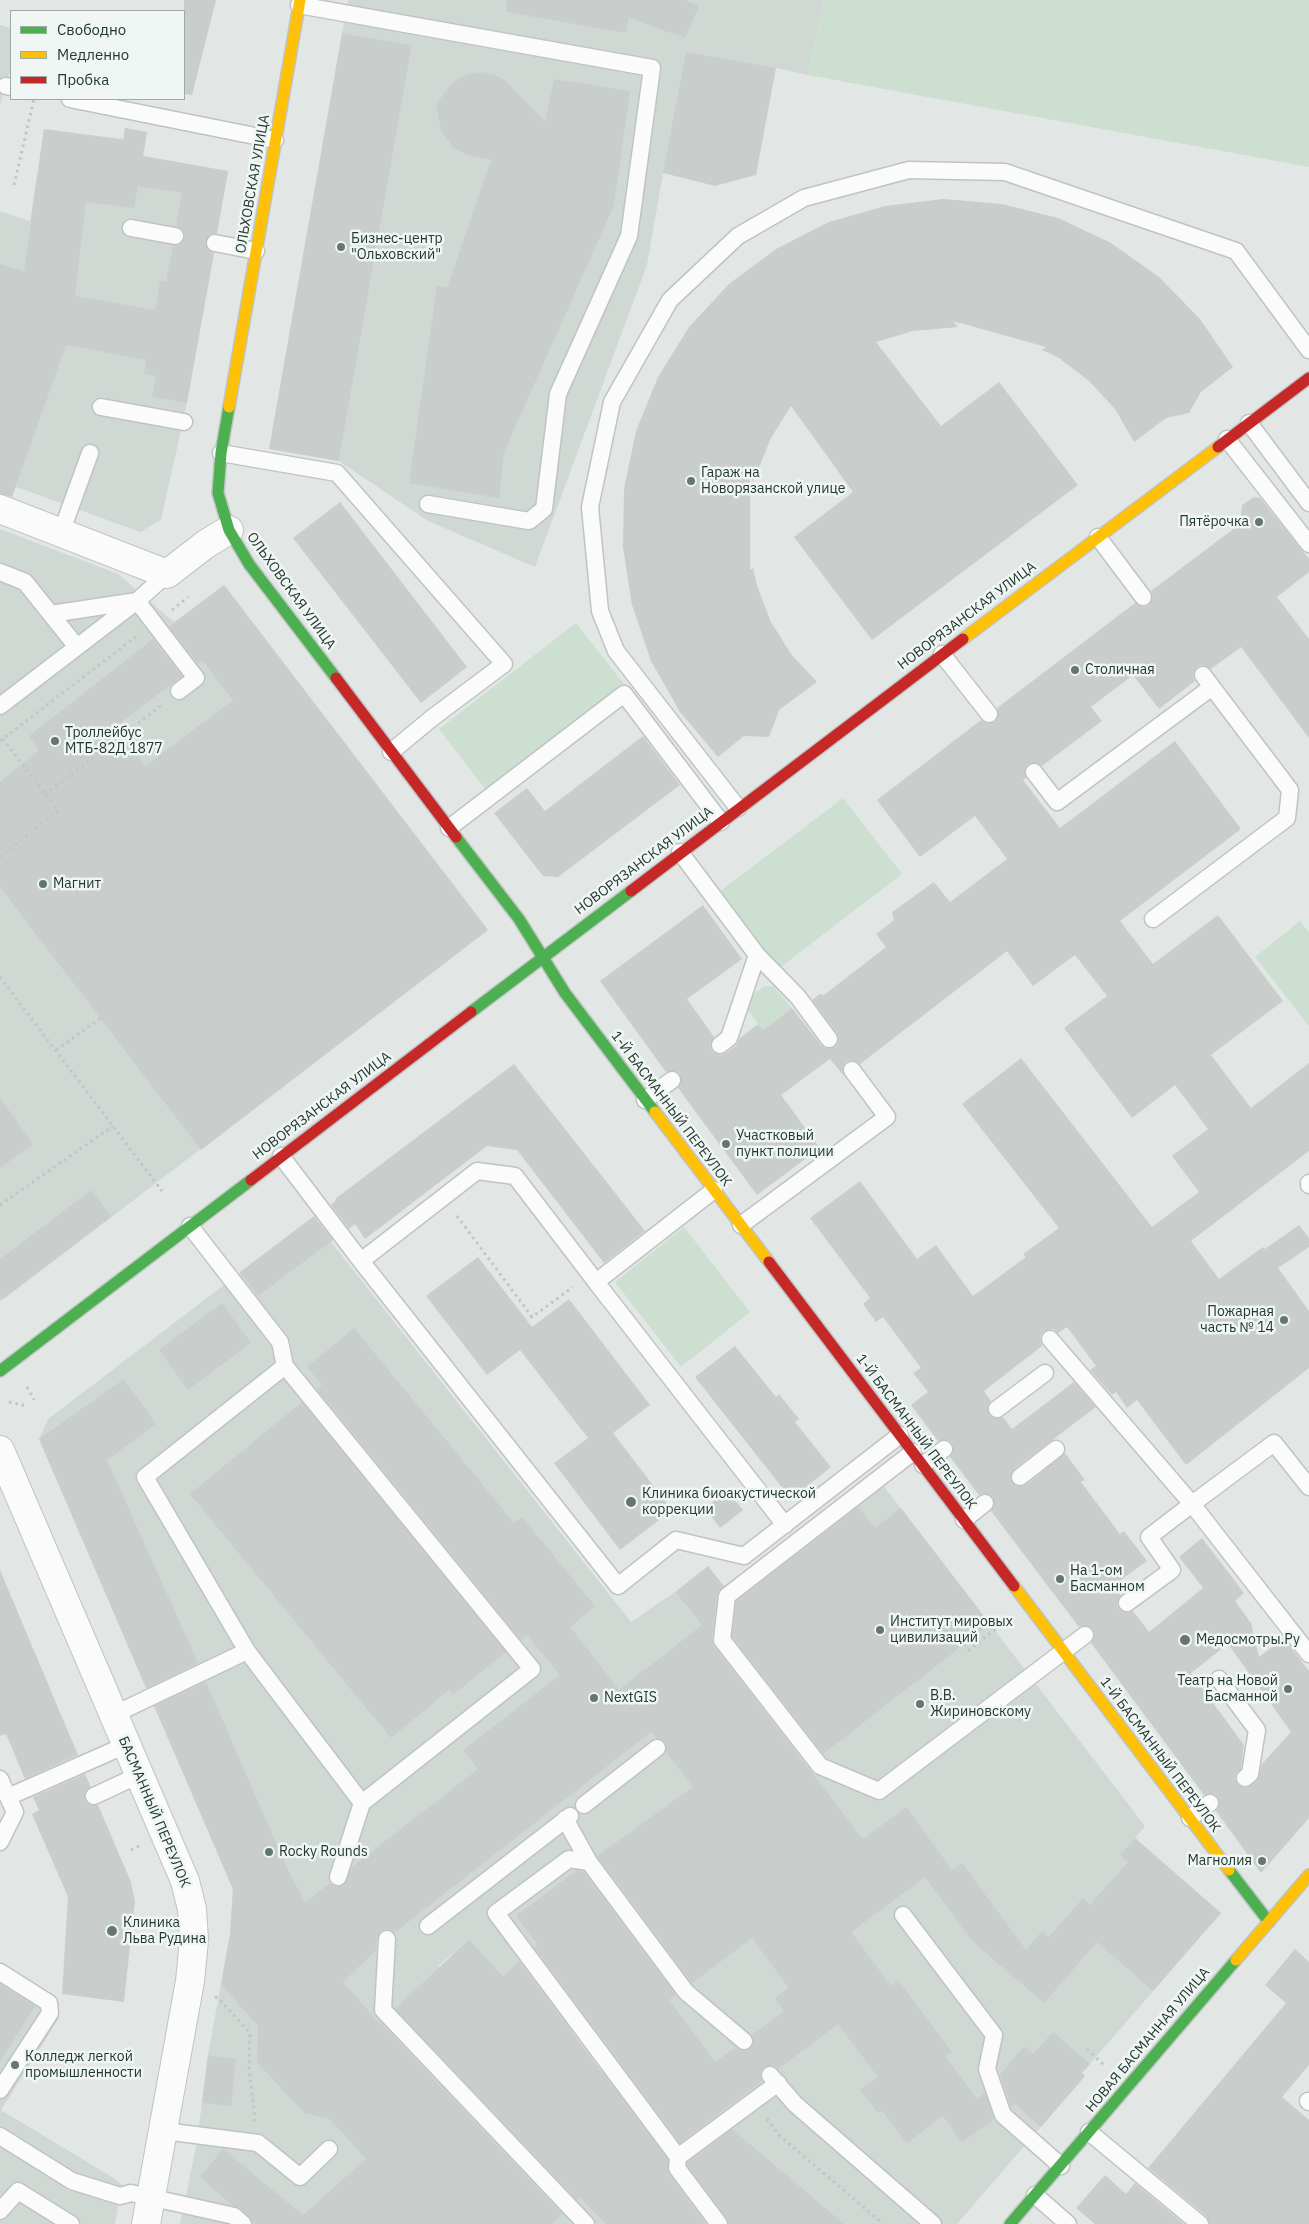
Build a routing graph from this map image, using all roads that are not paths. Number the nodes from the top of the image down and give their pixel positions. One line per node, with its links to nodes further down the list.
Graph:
1 (300, 3): 3 (street, ОЛЬХОВСКАЯ УЛИЦА); 17 (lane)
2 (75, 100): 3 (lane)
3 (275, 140): 7 (street, ОЛЬХОВСКАЯ УЛИЦА)
4 (132, 228): 5 (lane)
5 (175, 236)
6 (215, 244): 7 (lane)
7 (256, 251): 15 (street, ОЛЬХОВСКАЯ УЛИЦА)
8 (1309, 350): 35 (lane)
9 (1309, 378): 12 (street, НОВОРЯЗАНСКАЯ УЛИЦА)
10 (101, 407): 11 (lane)
11 (184, 422)
12 (1249, 423): 13 (street, НОВОРЯЗАНСКАЯ УЛИЦА); 16 (lane)
13 (1227, 439): 21 (street, НОВОРЯЗАНСКАЯ УЛИЦА); 22 (lane)
14 (90, 453): 20 (lane)
15 (221, 453): 19 (street, ОЛЬХОВСКАЯ УЛИЦА); 33 (lane)
16 (1309, 503)
17 (428, 504)
18 (0, 509): 20 (street)
19 (229, 530): 24 (street); 33 (street, ОЛЬХОВСКАЯ УЛИЦА)
20 (61, 532): 24 (street)
21 (1098, 537): 25 (lane); 29 (street, НОВОРЯЗАНСКАЯ УЛИЦА)
22 (1309, 544)
23 (0, 572): 27 (lane)
24 (167, 574): 26 (lane)
25 (1143, 597)
26 (137, 601): 27 (lane); 28 (lane); 30 (lane)
27 (51, 614): 28 (lane)
28 (77, 647): 31 (lane)
29 (942, 654): 32 (lane); 35 (street, НОВОРЯЗАНСКАЯ УЛИЦА)
30 (179, 692)
31 (0, 706)
32 (989, 714)
33 (391, 752): 37 (street, ОЛЬХОВСКАЯ УЛИЦА)
34 (1034, 772): 39 (lane)
35 (738, 808): 36 (street, НОВОРЯЗАНСКАЯ УЛИЦА)
36 (721, 822): 37 (lane); 38 (street, НОВОРЯЗАНСКАЯ УЛИЦА)
37 (450, 828): 41 (street, ОЛЬХОВСКАЯ УЛИЦА)
38 (680, 852): 40 (lane); 41 (street, НОВОРЯЗАНСКАЯ УЛИЦА)
39 (1153, 919)
40 (757, 954): 42 (lane); 43 (lane)
41 (543, 957): 46 (street, 1-Й БАСМАННЫЙ ПЕРЕУЛОК); 47 (street, НОВОРЯЗАНСКАЯ УЛИЦА)
42 (829, 1039)
43 (720, 1045)
44 (852, 1070): 49 (lane)
45 (672, 1080): 46 (lane)
46 (646, 1100): 48 (street, 1-Й БАСМАННЫЙ ПЕРЕУЛОК)
47 (281, 1156): 50 (street, НОВОРЯЗАНСКАЯ УЛИЦА); 51 (lane)
48 (714, 1190): 49 (street, 1-Й БАСМАННЫЙ ПЕРЕУЛОК); 52 (lane)
49 (741, 1225): 58 (street, 1-Й БАСМАННЫЙ ПЕРЕУЛОК)
50 (190, 1226): 54 (lane); 55 (street, НОВОРЯЗАНСКАЯ УЛИЦА)
51 (361, 1260): 52 (lane); 68 (lane)
52 (593, 1278): 68 (lane)
53 (1050, 1339): 66 (lane)
54 (285, 1366): 71 (lane); 83 (lane)
55 (0, 1371)
56 (1045, 1373): 57 (lane)
57 (997, 1409)
58 (900, 1435): 62 (street, 1-Й БАСМАННЫЙ ПЕРЕУЛОК); 68 (lane)
59 (944, 1449): 62 (lane)
60 (1056, 1449): 63 (lane)
61 (0, 1450): 75 (street, БАСМАННЫЙ ПЕРЕУЛОК)
62 (918, 1459): 67 (street, 1-Й БАСМАННЫЙ ПЕРЕУЛОК); 72 (lane)
63 (1020, 1477)
64 (1309, 1487): 66 (lane)
65 (985, 1503): 67 (lane)
66 (1192, 1504): 69 (lane); 73 (lane)
67 (964, 1520): 72 (street, 1-Й БАСМАННЫЙ ПЕРЕУЛОК)
68 (785, 1525)
69 (1127, 1603)
70 (1085, 1635): 72 (lane)
71 (247, 1651): 75 (lane); 83 (lane)
72 (1063, 1651): 86 (street, 1-Й БАСМАННЫЙ ПЕРЕУЛОК)
73 (1309, 1654)
74 (1219, 1679): 79 (lane)
75 (113, 1715): 76 (street, БАСМАННЫЙ ПЕРЕУЛОК)
76 (126, 1745): 78 (street, БАСМАННЫЙ ПЕРЕУЛОК); 82 (lane)
77 (657, 1748): 85 (lane)
78 (139, 1775): 81 (lane); 98 (street, БАСМАННЫЙ ПЕРЕУЛОК)
79 (1245, 1778)
80 (0, 1779): 82 (lane)
81 (94, 1796)
82 (8, 1797): 87 (lane)
83 (362, 1803): 90 (lane)
84 (1210, 1803): 86 (lane)
85 (584, 1805)
86 (1190, 1818): 92 (street, 1-Й БАСМАННЫЙ ПЕРЕУЛОК)
87 (0, 1842)
88 (589, 1862): 93 (lane); 96 (lane); 102 (lane)
89 (1309, 1875): 92 (street, НОВАЯ БАСМАННАЯ УЛИЦА)
90 (338, 1877)
91 (902, 1915): 103 (lane)
92 (1269, 1922): 99 (street, НОВАЯ БАСМАННАЯ УЛИЦА)
93 (428, 1926)
94 (387, 1939): 110 (lane)
95 (0, 1972): 97 (lane)
96 (744, 2041)
97 (0, 2090)
98 (164, 2131): 101 (lane); 105 (street, БАСМАННЫЙ ПЕРЕУЛОК)
99 (1089, 2132): 103 (street, НОВАЯ БАСМАННАЯ УЛИЦА); 115 (lane)
100 (0, 2136): 105 (lane)
101 (330, 2149)
102 (678, 2157): 111 (lane); 112 (lane)
103 (1061, 2166): 104 (street, НОВАЯ БАСМАННАЯ УЛИЦА)
104 (1035, 2195): 113 (street, НОВАЯ БАСМАННАЯ УЛИЦА); 114 (lane)
105 (151, 2197): 108 (street, БАСМАННЫЙ ПЕРЕУЛОК); 109 (lane)
106 (0, 2211): 107 (lane)
107 (71, 2224)
108 (146, 2224)
109 (243, 2224)
110 (586, 2224)
111 (719, 2224)
112 (933, 2224)
113 (1010, 2224)
114 (1068, 2224)
115 (1200, 2224)

